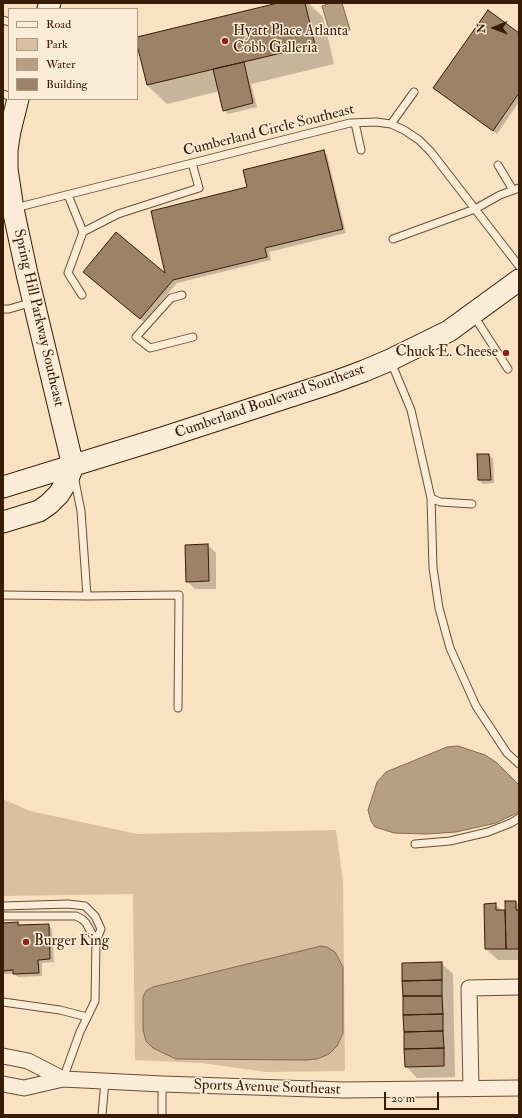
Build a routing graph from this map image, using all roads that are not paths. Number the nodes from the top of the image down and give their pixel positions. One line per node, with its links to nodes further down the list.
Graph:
1 (414, 92): 4 (lane)
2 (18, 100): 10 (main road, Spring Hill Parkway Southeast)
3 (355, 123): 4 (lane, Cumberland Circle Southeast); 5 (lane); 6 (lane, Cumberland Circle Southeast)
4 (391, 124): 11 (lane, Cumberland Circle Southeast)
5 (361, 150)
6 (192, 163): 9 (lane, Cumberland Circle Southeast); 12 (lane)
7 (498, 165): 8 (lane)
8 (516, 189): 11 (lane)
9 (68, 195): 10 (lane, Cumberland Circle Southeast); 12 (lane)
10 (12, 209): 18 (main road, Spring Hill Parkway Southeast)
11 (475, 209): 13 (lane); 14 (lane, Cumberland Circle Southeast)
12 (83, 232): 16 (lane)
13 (393, 239)
14 (519, 266)
15 (519, 280): 20 (main road, Cumberland Boulevard Southeast)
16 (82, 295)
17 (182, 295): 21 (lane)
18 (33, 302): 19 (lane); 24 (main road, Spring Hill Parkway Southeast)
19 (3, 309)
20 (472, 314): 22 (main road, Cumberland Boulevard Southeast); 23 (lane)
21 (193, 337)
22 (390, 360): 24 (main road, Cumberland Boulevard Southeast); 26 (lane)
23 (508, 369)
24 (73, 466): 25 (main road, Cumberland Boulevard Southeast); 28 (main road); 30 (lane)
25 (3, 487)
26 (431, 498): 27 (lane); 32 (lane)
27 (472, 504)
28 (3, 522)
29 (3, 595): 30 (lane)
30 (87, 596): 31 (lane)
31 (178, 708)
32 (519, 764)
33 (519, 818): 34 (lane)
34 (415, 844)
35 (3, 906): 37 (lane)
36 (3, 916): 37 (lane)
37 (96, 941): 40 (lane)
38 (519, 987): 47 (street)
39 (3, 1002): 40 (lane)
40 (87, 1017): 42 (lane)
41 (3, 1056): 42 (street, Sports Avenue Southeast)
42 (63, 1079): 43 (street, Sports Avenue Southeast); 44 (street, Sports Avenue Southeast)
43 (105, 1081): 45 (street, Sports Avenue Southeast); 48 (lane)
44 (3, 1084)
45 (162, 1084): 47 (street, Sports Avenue Southeast); 49 (lane)
46 (519, 1088): 47 (street, Sports Avenue Southeast)
47 (471, 1089)
48 (102, 1115)
49 (162, 1115)

